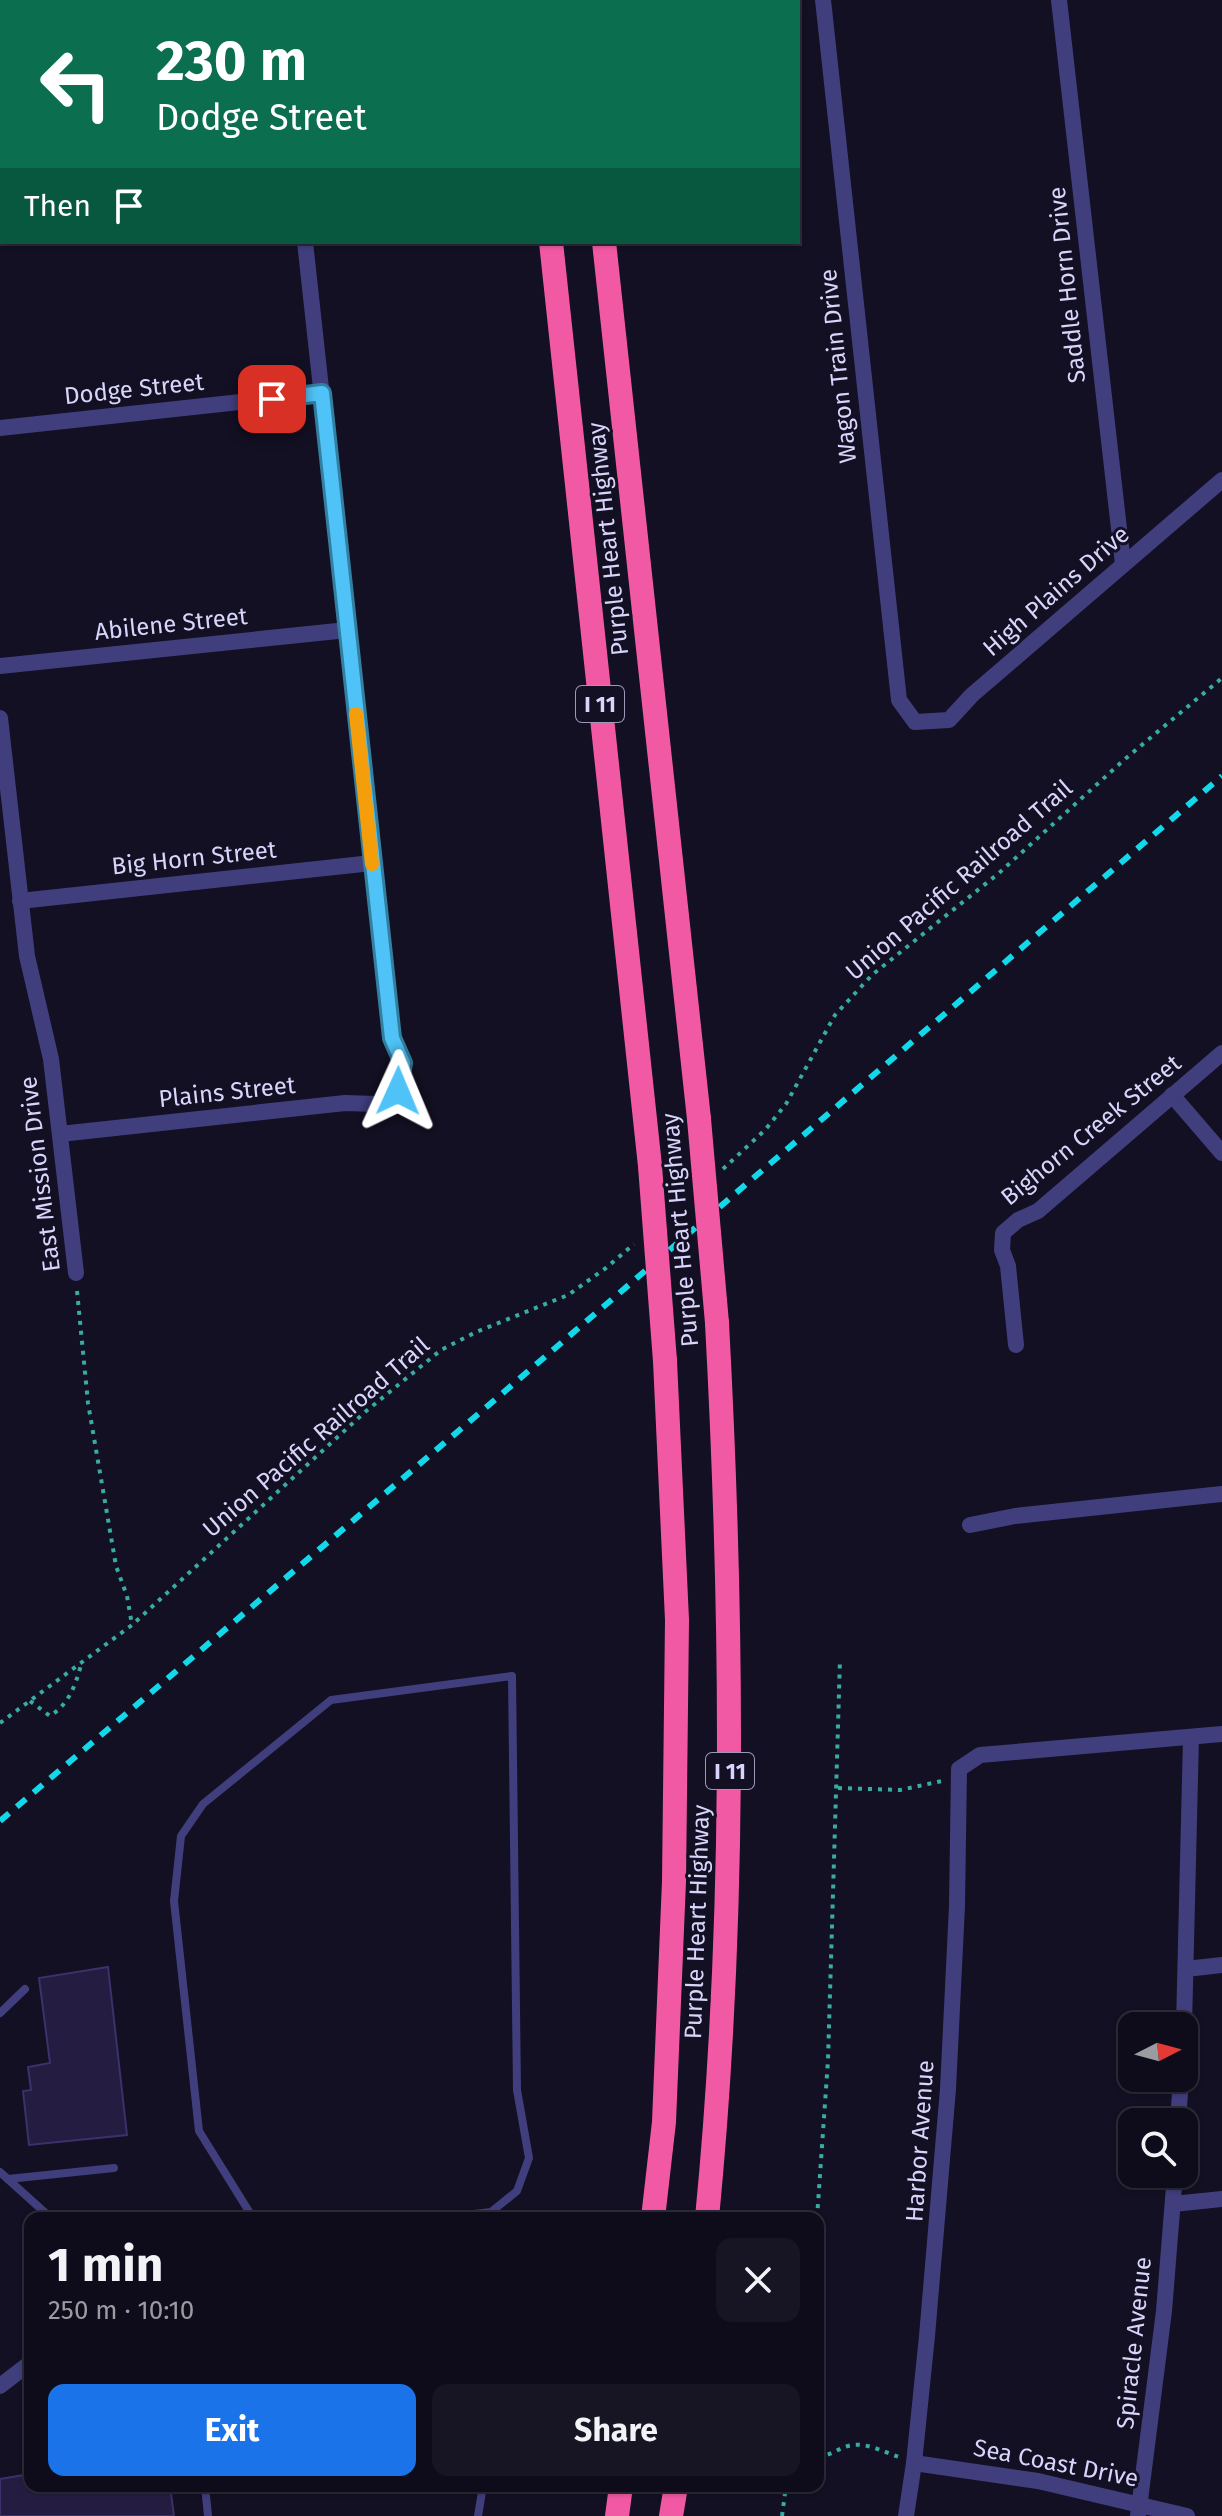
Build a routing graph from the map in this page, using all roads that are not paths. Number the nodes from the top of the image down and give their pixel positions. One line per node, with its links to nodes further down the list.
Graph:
1 (823, 0): 13 (street, Wagon Train Drive)
2 (1059, 0): 9 (street, Saddle Horn Drive)
3 (305, 244): 6 (street)
4 (551, 244): 40 (highway, Purple Heart Highway / I 11, bridge)
5 (604, 244): 41 (highway, Purple Heart Highway / I 11, bridge)
6 (322, 393): 7 (street, Dodge Street); 10 (street)
7 (0, 428)
8 (1222, 480): 9 (street, High Plains Drive)
9 (1123, 564): 13 (street, High Plains Drive)
10 (347, 630): 11 (street, Abilene Street); 14 (street)
11 (0, 666)
12 (0, 718): 15 (street, East Mission Drive)
13 (915, 722)
14 (372, 863): 15 (street, Big Horn Street); 18 (street, Plains Street)
15 (20, 901): 18 (street, East Mission Drive)
16 (1222, 1053): 17 (street, Bighorn Creek Street)
17 (1172, 1095): 19 (street); 21 (street, Bighorn Creek Street)
18 (60, 1134): 20 (street, East Mission Drive)
19 (1222, 1153)
20 (76, 1273)
21 (1016, 1345)
22 (1222, 1494): 23 (street)
23 (970, 1525)
24 (1222, 1734): 25 (street)
25 (1191, 1737): 27 (street); 44 (street, Harbor Avenue)
26 (1222, 1965): 27 (street)
27 (1186, 1969): 29 (street)
28 (25, 1989): 30 (lane)
29 (1184, 2012)
30 (0, 2013)
31 (114, 2168): 33 (lane)
32 (0, 2172): 33 (lane)
33 (8, 2179): 37 (lane)
34 (1174, 2188): 36 (street, Spiracle Avenue)
35 (1222, 2199): 36 (street)
36 (1173, 2204): 49 (street, Spiracle Avenue)
37 (44, 2212)
38 (249, 2212): 39 (lane)
39 (491, 2212)
40 (654, 2212)
41 (707, 2212)
42 (24, 2368): 43 (street)
43 (0, 2386)
44 (914, 2463): 49 (street, Sea Coast Drive); 54 (street, Harbor Avenue)
45 (206, 2492): 50 (lane)
46 (482, 2492): 51 (lane)
47 (620, 2492): 52 (highway)
48 (675, 2492): 53 (highway)
49 (1139, 2510): 55 (street, Sea Coast Drive)
50 (208, 2516)
51 (478, 2516)
52 (617, 2516)
53 (671, 2516)
54 (906, 2516)
55 (1187, 2516)

